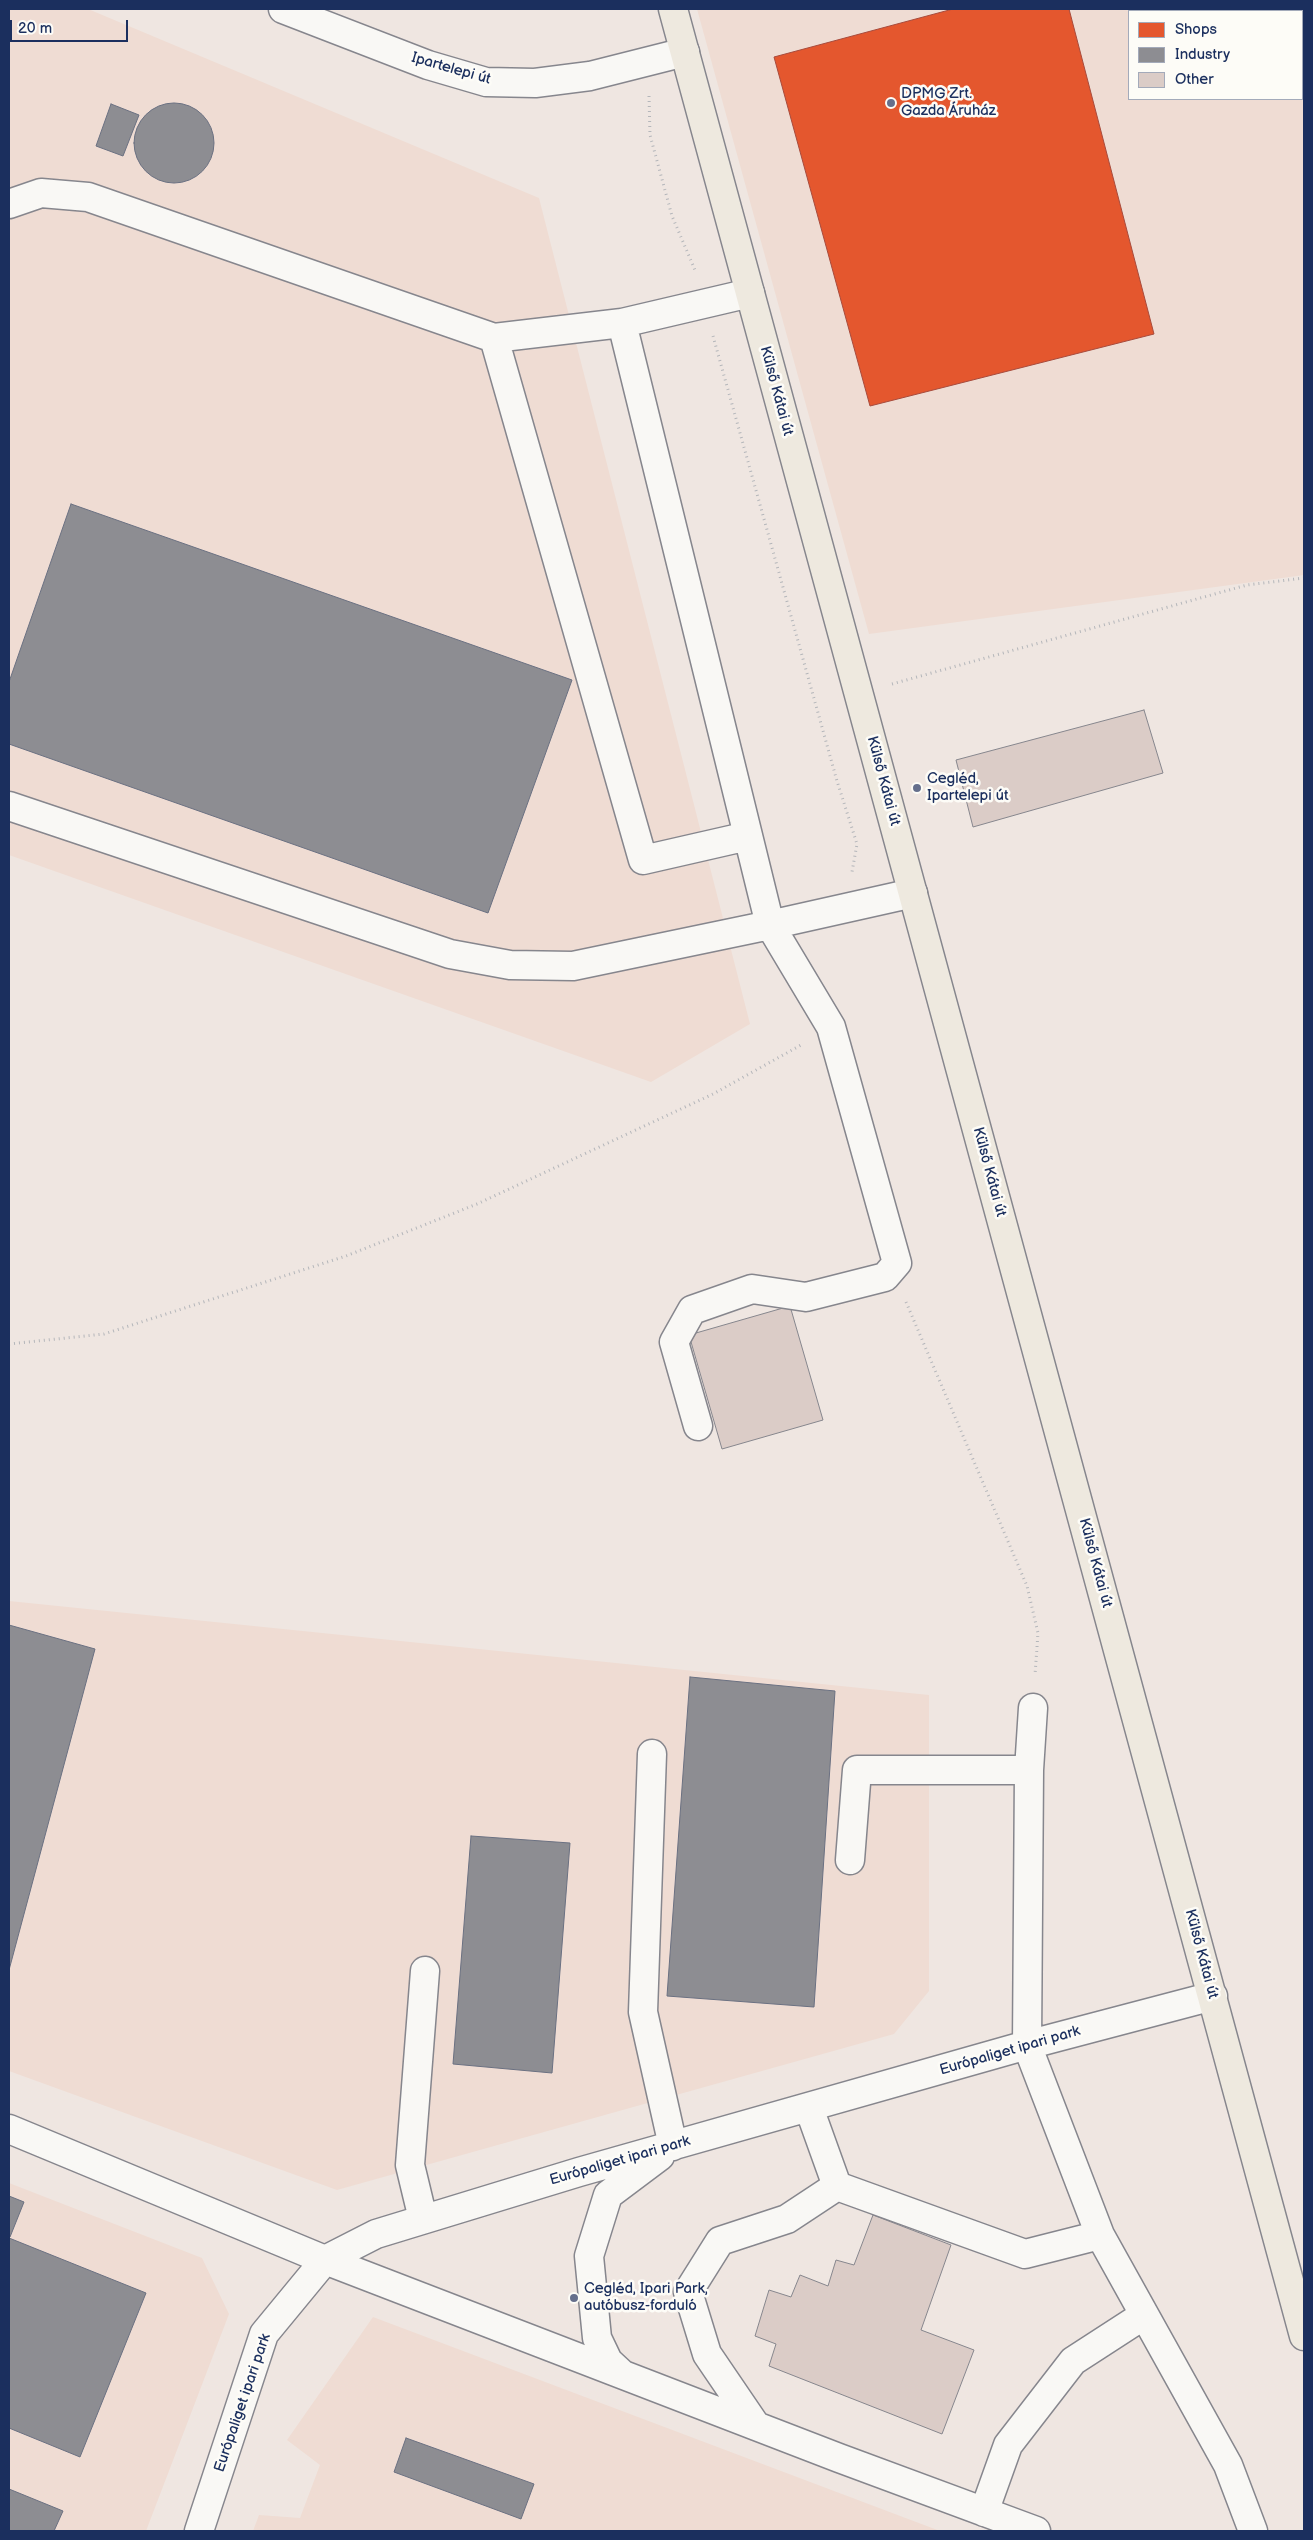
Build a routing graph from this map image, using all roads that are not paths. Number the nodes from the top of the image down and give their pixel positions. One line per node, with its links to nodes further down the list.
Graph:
1 (283, 9): 3 (street, Ipartelepi út)
2 (673, 9): 3 (main road, Külső Kátai út)
3 (685, 52): 5 (main road, Külső Kátai út)
4 (9, 204): 7 (street)
5 (750, 293): 6 (street); 10 (main road, Külső Kátai út)
6 (622, 323): 7 (street); 9 (street)
7 (494, 338): 9 (street)
8 (9, 806): 11 (street)
9 (748, 836): 11 (street)
10 (912, 893): 11 (street); 18 (main road, Külső Kátai út)
11 (770, 925): 12 (street)
12 (698, 1426)
13 (1033, 1708): 15 (street)
14 (652, 1754): 22 (street)
15 (1030, 1770): 16 (street); 19 (street)
16 (850, 1860)
17 (425, 1971): 24 (street)
18 (1213, 1996): 19 (street, Európaliget ipari park); 28 (main road, Külső Kátai út)
19 (1027, 2045): 20 (street, Európaliget ipari park); 25 (street)
20 (809, 2108): 22 (street, Európaliget ipari park); 23 (street)
21 (9, 2129): 26 (street)
22 (673, 2146): 24 (street, Európaliget ipari park); 29 (street)
23 (838, 2186): 25 (street); 30 (street)
24 (422, 2219): 26 (street, Európaliget ipari park)
25 (1100, 2235): 27 (street)
26 (325, 2260): 29 (street); 32 (street, Európaliget ipari park)
27 (1144, 2315): 31 (street); 34 (street)
28 (1304, 2336)
29 (622, 2375): 30 (street)
30 (756, 2426): 31 (street)
31 (984, 2512): 33 (street)
32 (199, 2531)
33 (1036, 2531)
34 (1253, 2531)

